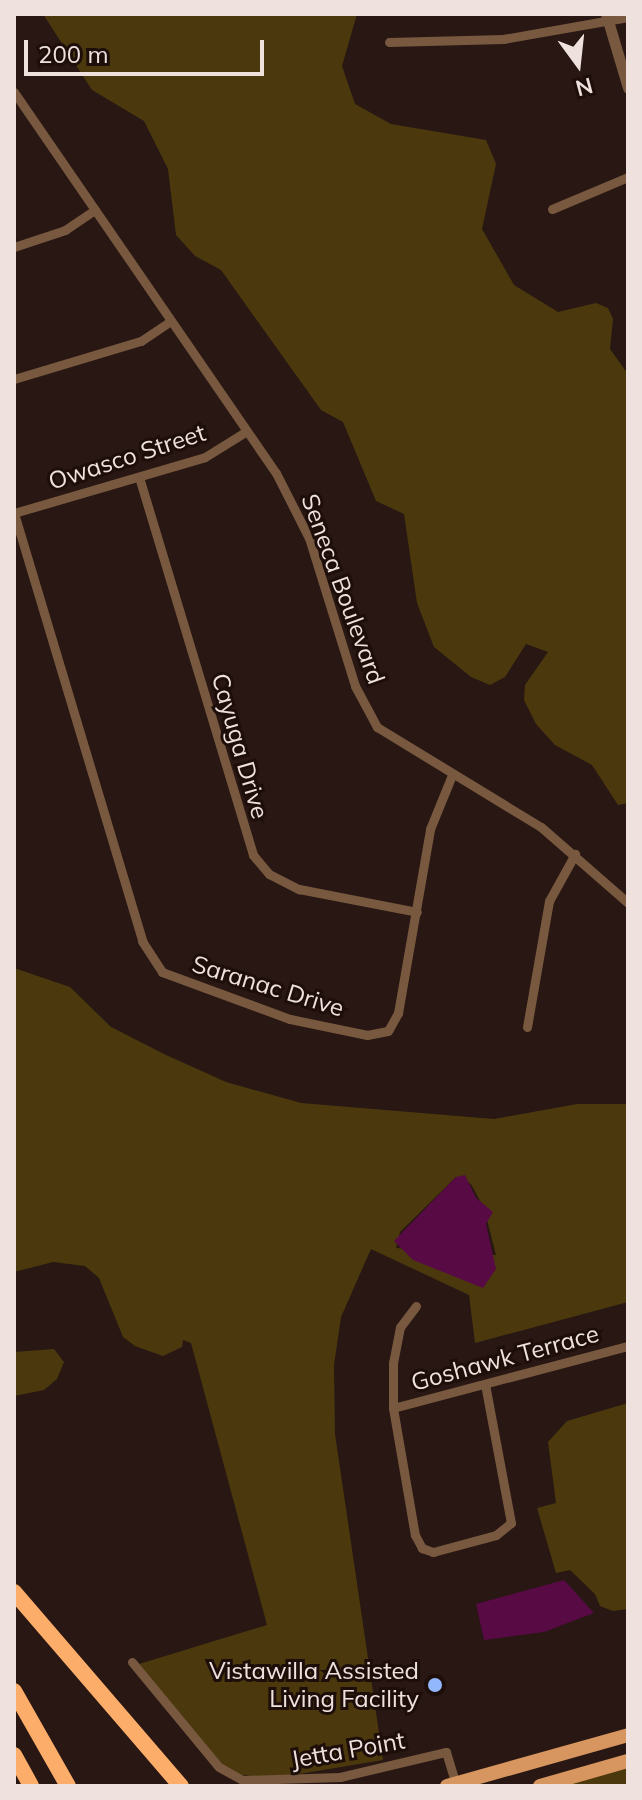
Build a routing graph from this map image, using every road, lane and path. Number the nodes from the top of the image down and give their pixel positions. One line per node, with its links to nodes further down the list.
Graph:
1 (628, 17): 2 (street)
2 (607, 18): 3 (street); 4 (street)
3 (389, 42)
4 (628, 88)
5 (14, 92): 8 (street, Seneca Boulevard)
6 (628, 177): 7 (street)
7 (552, 209)
8 (95, 210): 9 (street); 10 (street, Seneca Boulevard)
9 (14, 247)
10 (171, 321): 11 (street); 12 (street, Seneca Boulevard)
11 (14, 379)
12 (247, 431): 13 (street, Owasco Street); 15 (street, Seneca Boulevard)
13 (139, 477): 14 (street, Owasco Street); 18 (street, Cayuga Drive)
14 (14, 513): 18 (street, Saranac Drive)
15 (452, 775): 16 (street, Seneca Boulevard); 18 (street, Saranac Drive)
16 (575, 854): 17 (street, Seneca Boulevard); 19 (street)
17 (628, 903)
18 (417, 912)
19 (527, 1027)
20 (416, 1306): 23 (street)
21 (628, 1346): 22 (street, Goshawk Terrace)
22 (485, 1384): 23 (street, Goshawk Terrace); 23 (street)
23 (393, 1408)
24 (14, 1581): 27 (highway)
25 (14, 1592): 27 (highway)
26 (132, 1662): 34 (street, Jetta Point)
27 (79, 1667): 29 (highway)
28 (14, 1691): 36 (highway)
29 (113, 1708): 37 (highway); 38 (highway)
30 (628, 1735): 33 (main road)
31 (14, 1755): 35 (highway)
32 (628, 1761): 40 (main road)
33 (513, 1768): 34 (main road); 39 (main road)
34 (452, 1785)
35 (31, 1786)
36 (68, 1786)
37 (167, 1786)
38 (181, 1786)
39 (474, 1786)
40 (540, 1786)

